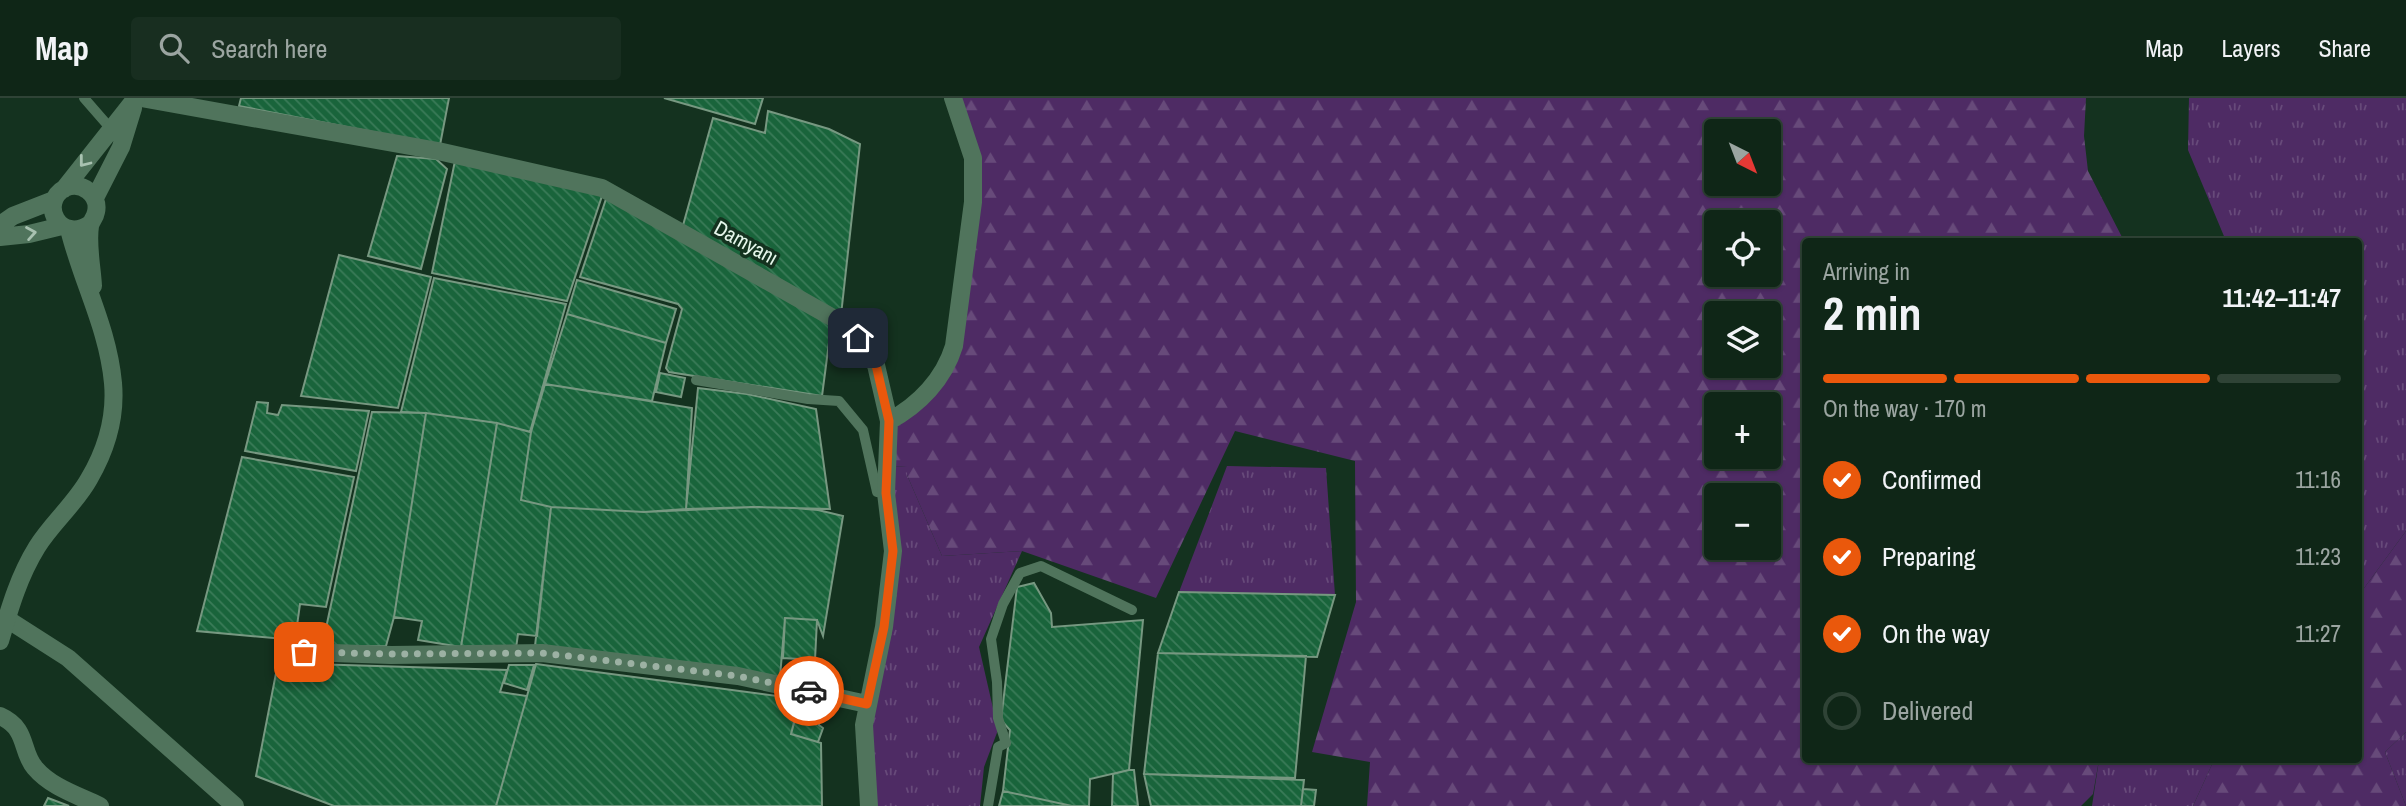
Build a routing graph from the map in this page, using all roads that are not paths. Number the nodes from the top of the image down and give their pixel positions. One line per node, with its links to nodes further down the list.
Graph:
1 (84, 98): 4 (lane)
2 (138, 98): 4 (street); 6 (street); 13 (street, Damyanı)
3 (953, 98): 13 (street)
4 (111, 129): 5 (street, one-way to 5)
5 (59, 195): 6 (street); 8 (street); 9 (street)
6 (95, 198): 7 (street)
7 (90, 224): 9 (street); 11 (street)
8 (0, 225)
9 (66, 228): 10 (street, one-way to 9); 11 (street)
10 (0, 237)
11 (94, 302): 16 (street)
12 (696, 380): 14 (lane)
13 (889, 421): 14 (street, Damyanı)
14 (886, 493): 19 (street, Damyanı)
15 (1132, 610): 24 (lane)
16 (7, 618): 17 (street); 22 (street)
17 (0, 640)
18 (304, 652): 19 (street)
19 (867, 704): 23 (street, Damyanı)
20 (0, 716): 21 (street)
21 (100, 806)
22 (235, 806)
23 (869, 806)
24 (988, 806)

